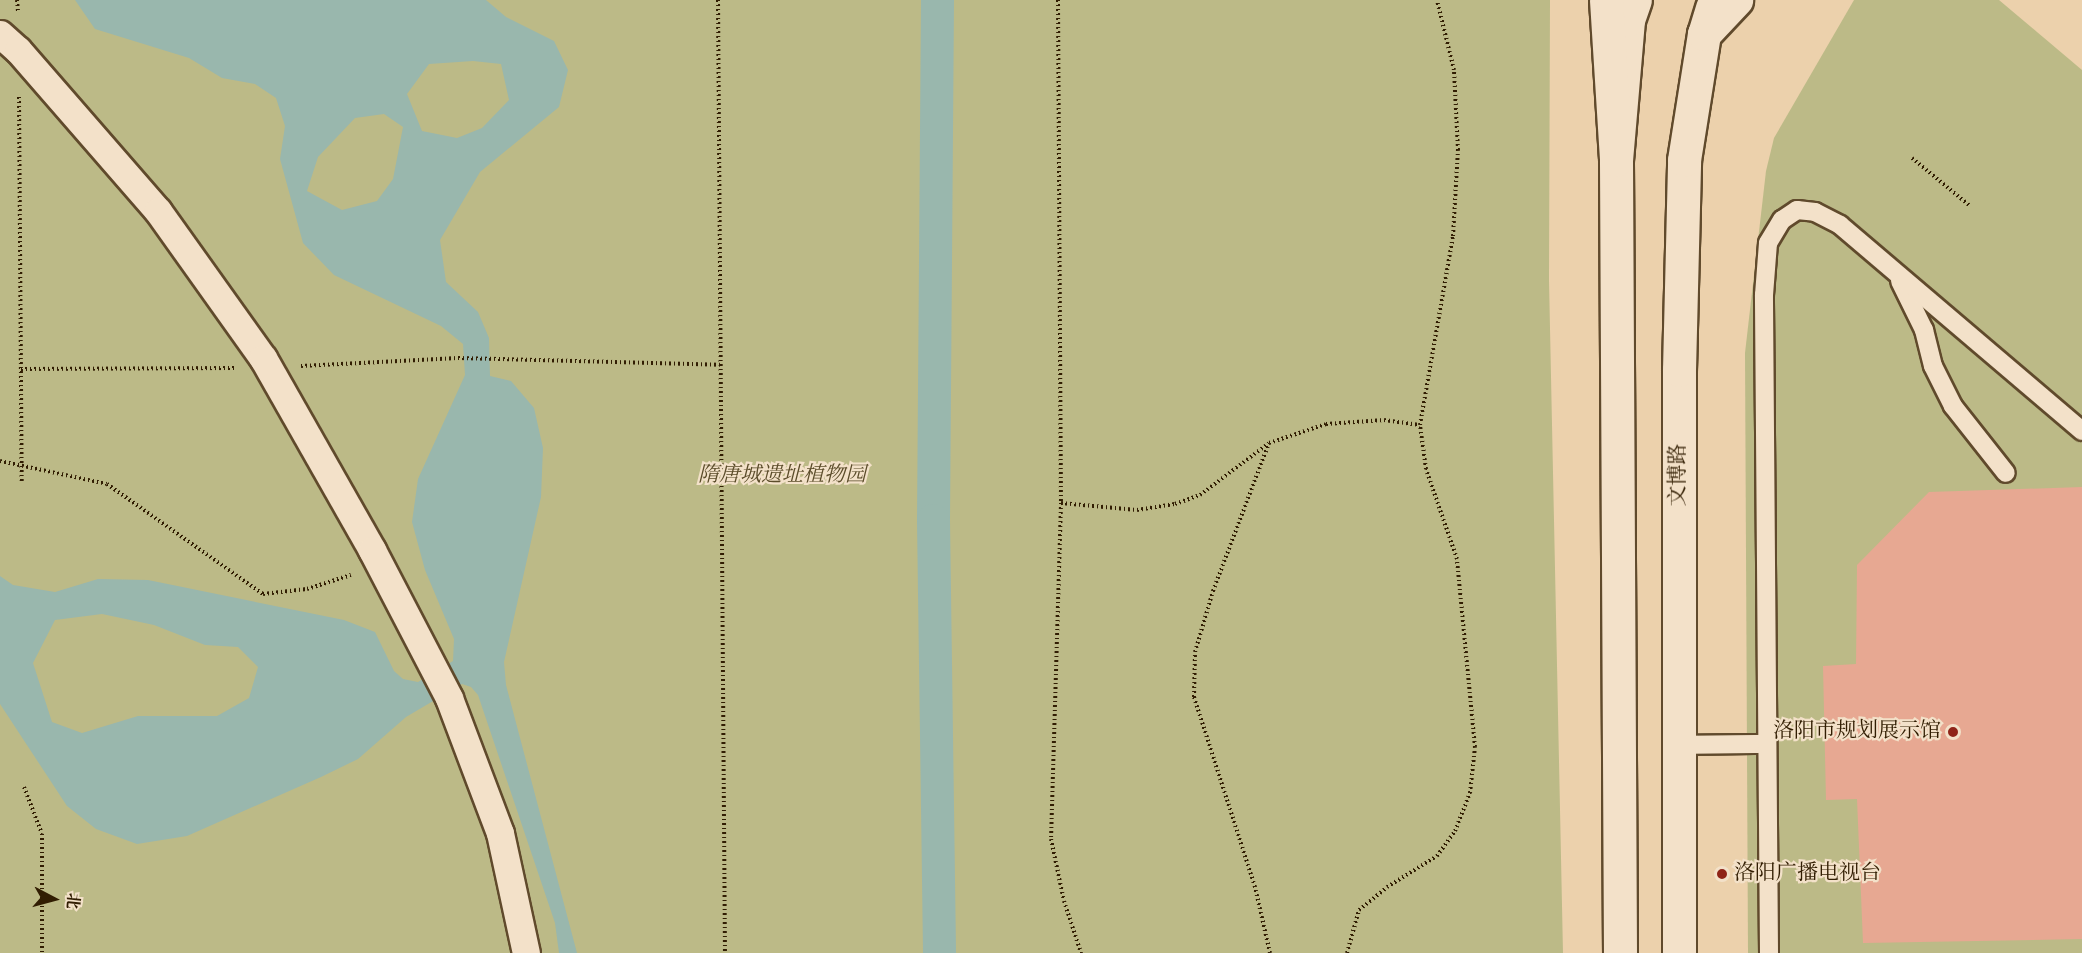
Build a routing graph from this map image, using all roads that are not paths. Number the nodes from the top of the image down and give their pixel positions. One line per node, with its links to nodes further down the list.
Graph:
1 (1605, 0): 7 (street)
2 (1635, 0): 7 (street)
3 (1715, 0): 5 (street, 文博路)
4 (1736, 0): 5 (street)
5 (1704, 34): 12 (street, 文博路)
6 (9, 42): 13 (street)
7 (1616, 160): 14 (street)
8 (1897, 274): 9 (lane); 10 (lane); 11 (lane)
9 (2082, 431)
10 (2006, 473)
11 (1767, 744): 12 (lane); 16 (lane)
12 (1679, 745): 15 (street, 文博路)
13 (526, 953)
14 (1620, 953)
15 (1679, 953)
16 (1769, 953)

